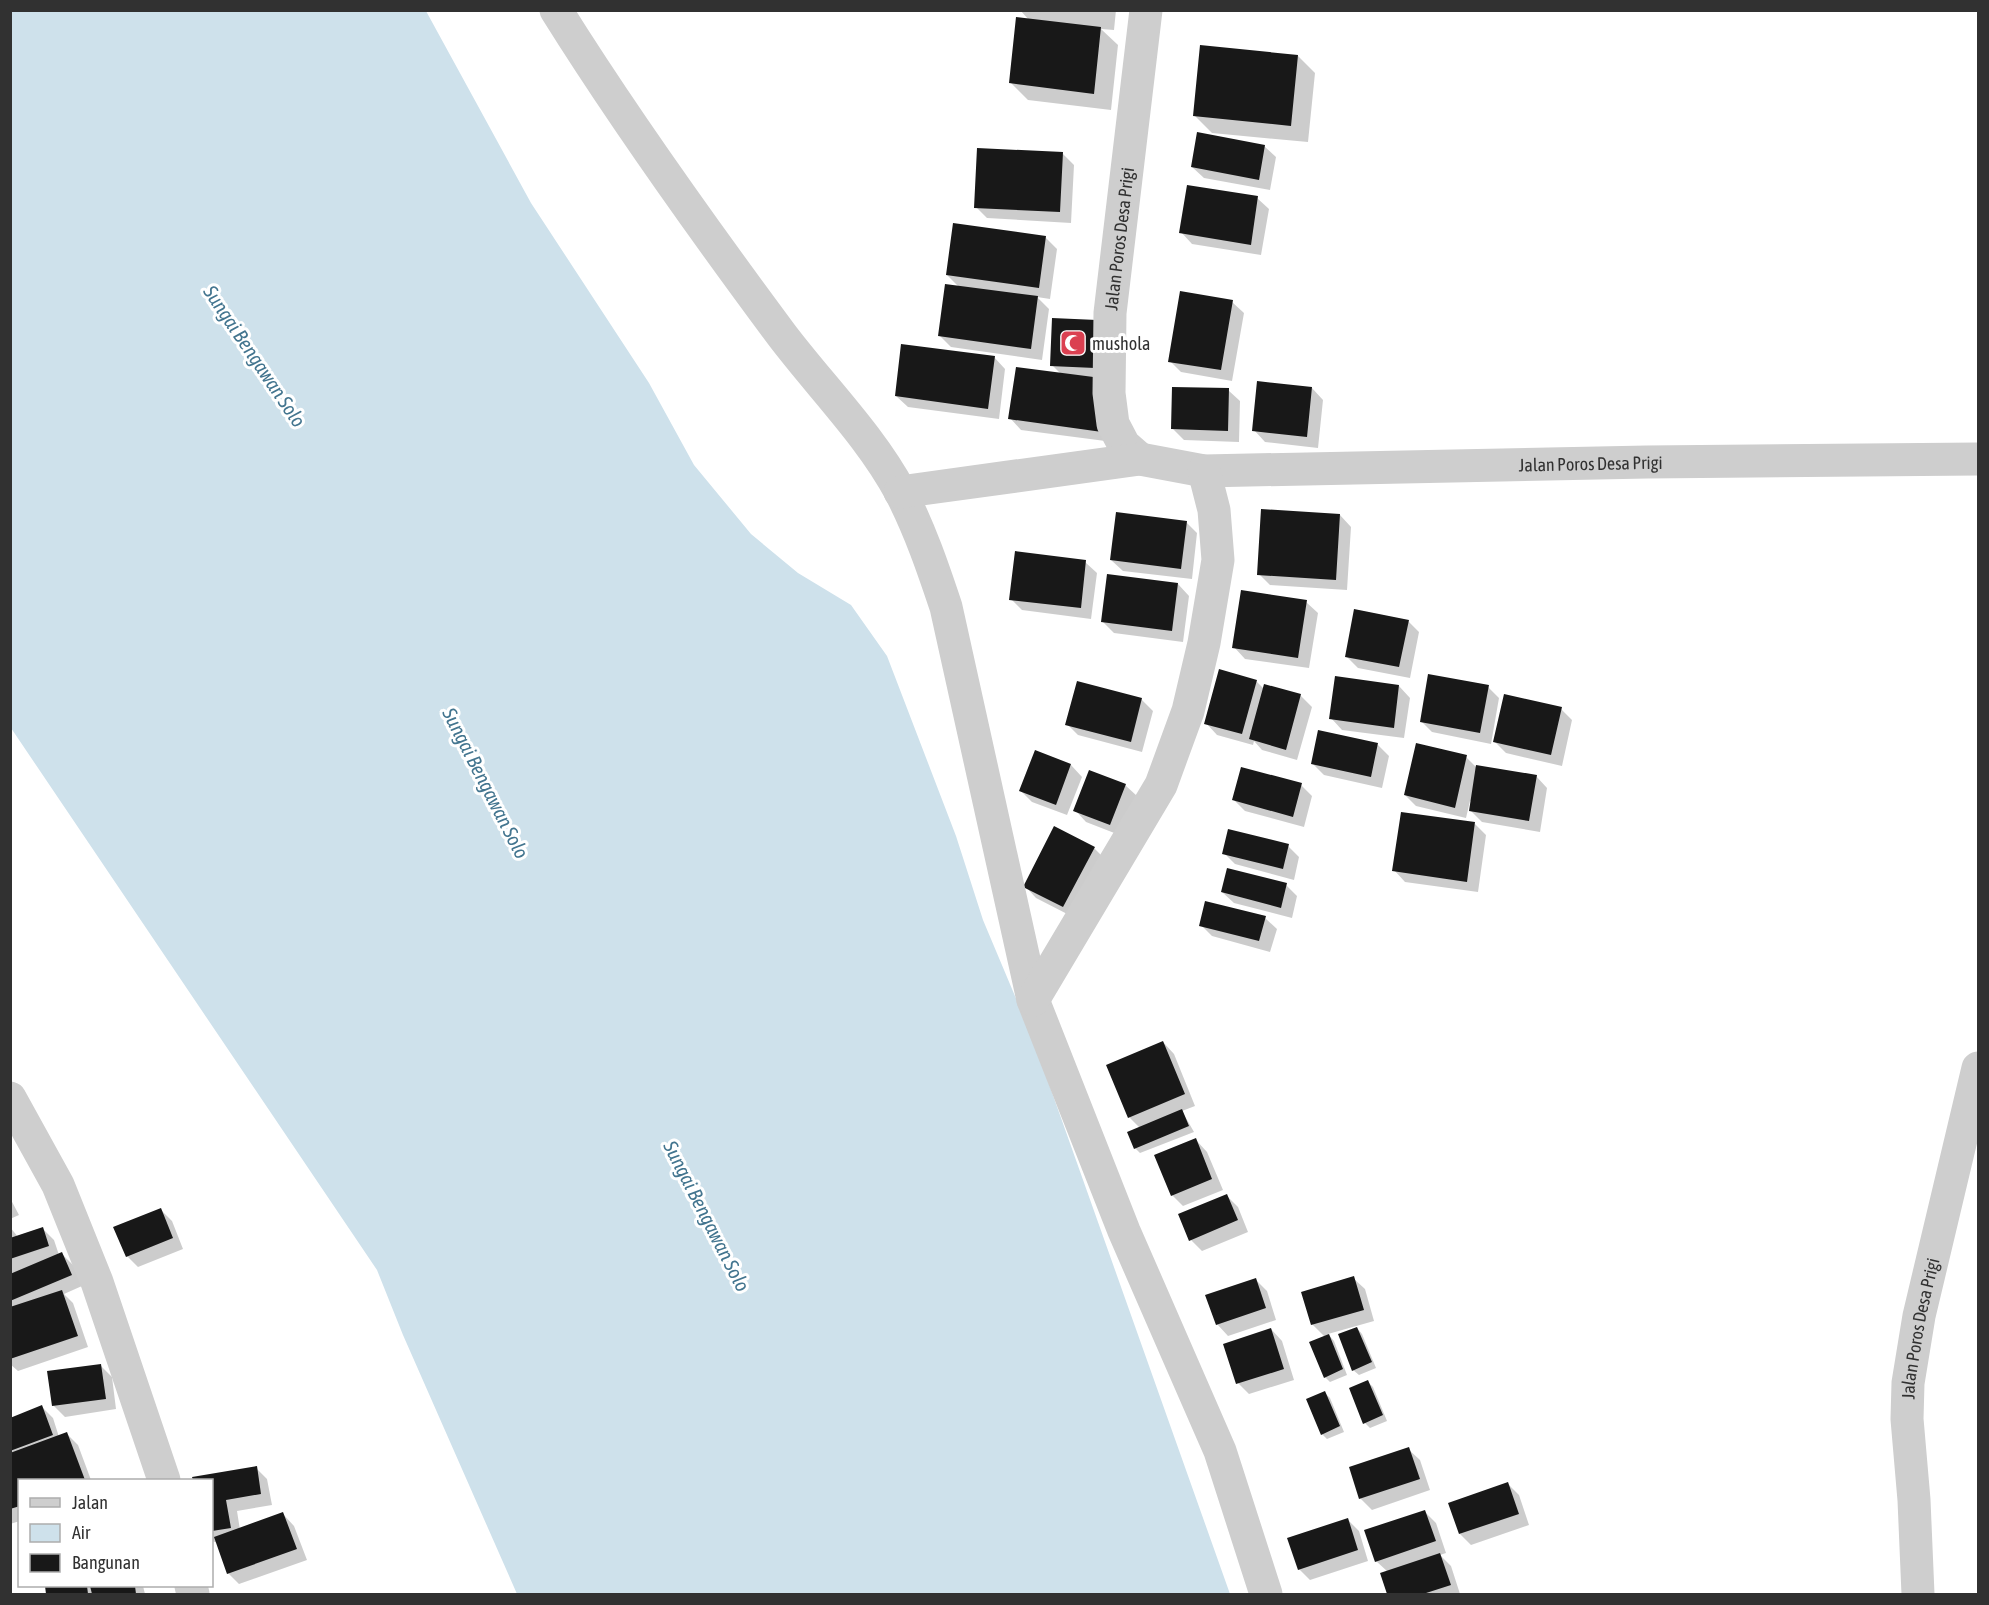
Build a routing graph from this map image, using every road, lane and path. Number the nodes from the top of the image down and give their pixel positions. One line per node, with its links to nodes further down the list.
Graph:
1 (556, 10): 6 (street)
2 (1146, 10): 3 (street, Jalan Poros Desa Prigi)
3 (1140, 459): 5 (street, Jalan Poros Desa Prigi); 6 (street, Jalan Poros Desa Prigi)
4 (1978, 459): 5 (street, Jalan Poros Desa Prigi)
5 (1204, 471): 7 (street)
6 (900, 492): 7 (street)
7 (1034, 1000): 11 (street)
8 (1978, 1068): 12 (street, Jalan Poros Desa Prigi)
9 (10, 1098): 10 (street)
10 (164, 1479)
11 (1266, 1594)
12 (1918, 1594)

